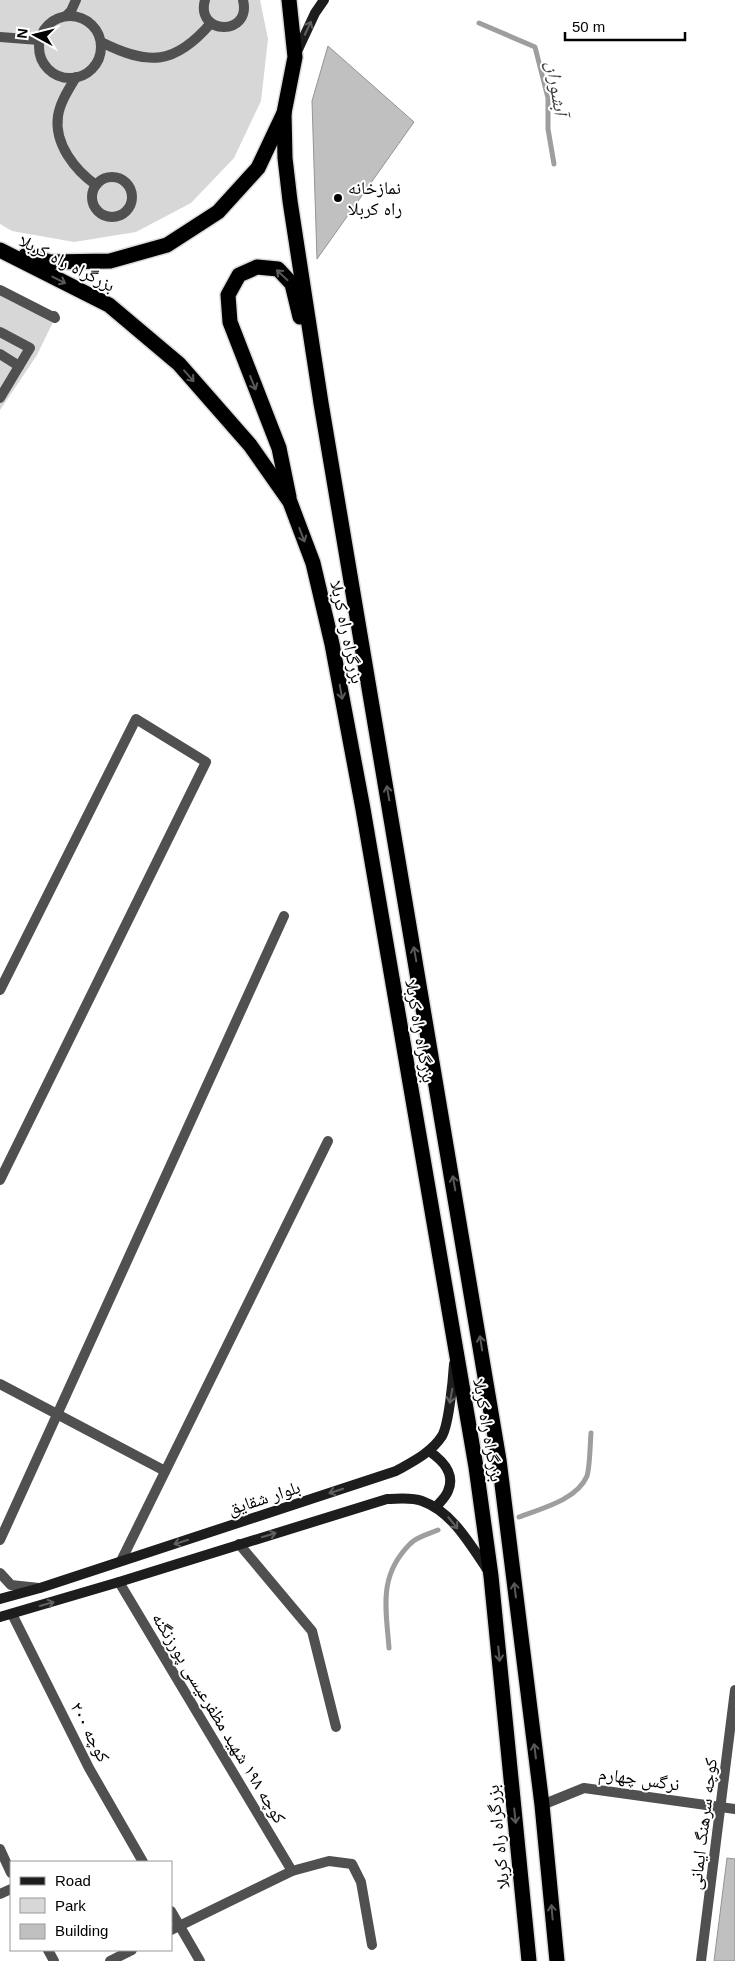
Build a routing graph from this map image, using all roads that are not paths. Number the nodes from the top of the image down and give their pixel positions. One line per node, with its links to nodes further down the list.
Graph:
1 (76, 0): 6 (street)
2 (205, 0): 7 (street)
3 (243, 0): 7 (street)
4 (289, 0): 11 (highway)
5 (324, 0): 11 (main road, one-way to 5)
6 (66, 16): 9 (street); 10 (street)
7 (211, 23): 10 (street)
8 (0, 37): 9 (street)
9 (39, 40): 12 (street)
10 (101, 42): 12 (street)
11 (295, 57): 13 (highway)
12 (76, 77): 14 (street)
13 (284, 113): 15 (highway); 23 (highway, بزرگراه راه کربلا)
14 (96, 185): 14 (street)
15 (0, 249): 24 (highway, بزرگراه راه کربلا, one-way to 24)
16 (0, 290): 17 (street)
17 (54, 316)
18 (3, 333): 19 (street); 21 (street)
19 (0, 347)
20 (0, 354): 21 (street)
21 (19, 366): 22 (street)
22 (2, 392)
23 (321, 403): 24 (highway, one-way to 24); 47 (highway, بزرگراه راه کربلا, one-way to 23)
24 (290, 502): 29 (highway, بزرگراه راه کربلا, one-way to 29)
25 (284, 916): 31 (street)
26 (0, 990): 28 (street)
27 (328, 1142): 33 (street)
28 (0, 1180)
29 (455, 1348): 32 (main road, بلوار شقایق, one-way to 32); 39 (highway, بزرگراه راه کربلا)
30 (0, 1384): 31 (street)
31 (57, 1415): 33 (street); 35 (street)
32 (429, 1451): 34 (main road); 37 (main road, بلوار شقایق, one-way to 37)
33 (165, 1471): 37 (street)
34 (436, 1507): 36 (main road, بلوار شقایق, one-way to 34); 39 (main road, بلوار شقایق, one-way to 39)
35 (0, 1540)
36 (239, 1544): 40 (main road, بلوار شقایق); 46 (street)
37 (120, 1561): 41 (main road, بلوار شقایق)
38 (0, 1573): 41 (street)
39 (492, 1576): 60 (highway, بزرگراه راه کربلا, one-way to 60)
40 (119, 1582): 43 (main road, بلوار شقایق, one-way to 40); 53 (street, کوچه ۱۹۸ شهید مظفرعیسی پورزنگنه)
41 (40, 1588): 42 (main road, بلوار شقایق)
42 (0, 1599)
43 (12, 1614): 44 (main road, بلوار شقایق); 51 (street, کوچه ۲۰۰)
44 (0, 1617)
45 (735, 1690): 48 (street, کوچه سرهنگ ایمانی)
46 (336, 1727)
47 (542, 1805): 48 (street, نرگس چهارم); 61 (highway, بزرگراه راه کربلا, one-way to 47)
48 (722, 1807): 49 (street, نرگس چهارم); 62 (street, کوچه سرهنگ ایمانی)
49 (735, 1809)
50 (0, 1850): 52 (street)
51 (142, 1861)
52 (10, 1871)
53 (292, 1871): 55 (street); 56 (street)
54 (172, 1915): 55 (street)
55 (175, 1928): 59 (street)
56 (372, 1945)
57 (130, 1951): 58 (street)
58 (110, 1961)
59 (200, 1961)
60 (529, 1961)
61 (557, 1961)
62 (701, 1961)

